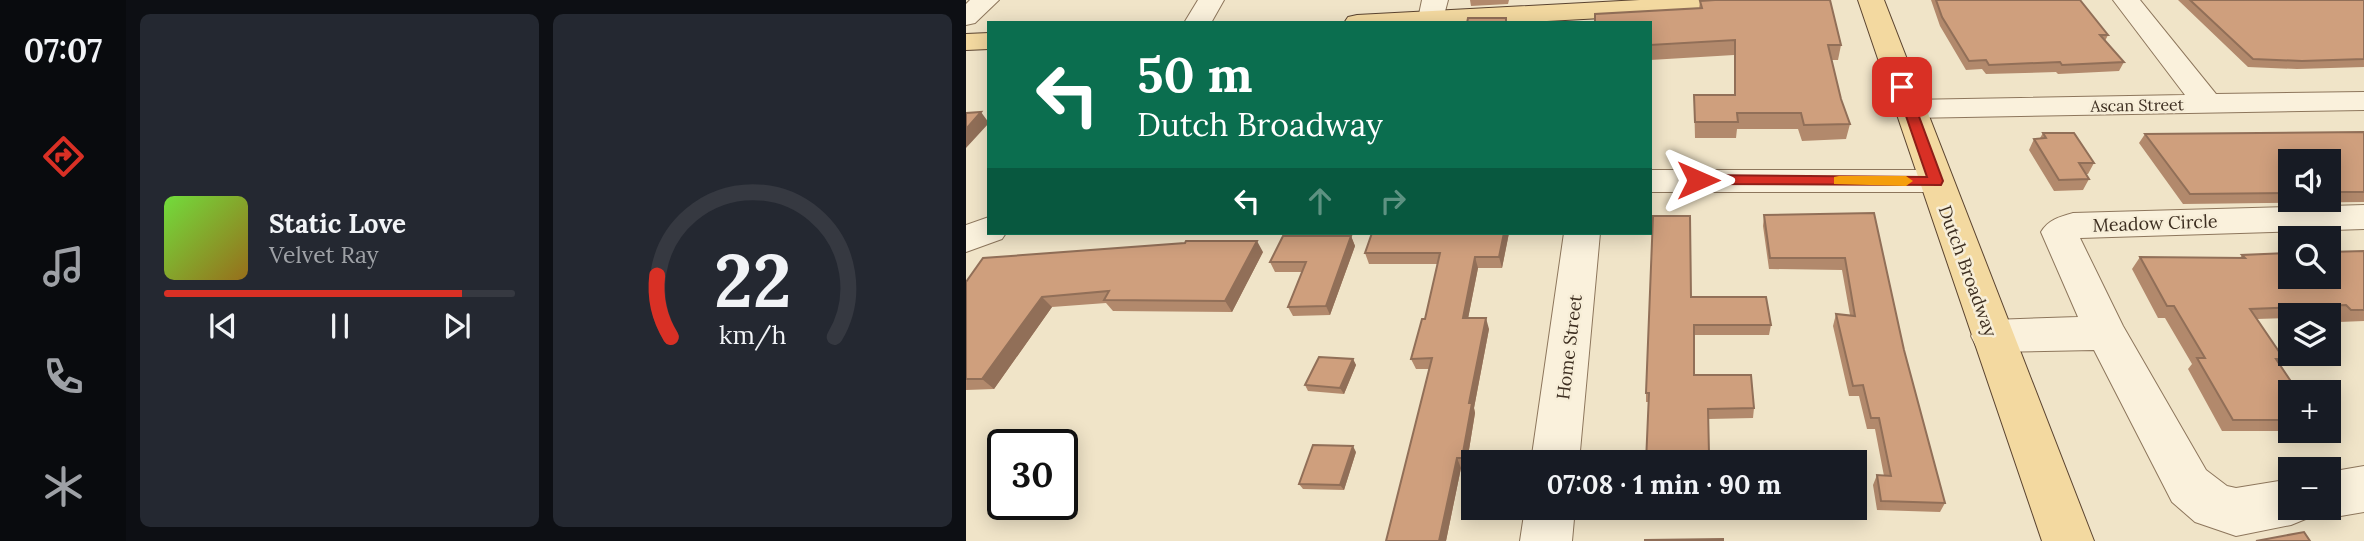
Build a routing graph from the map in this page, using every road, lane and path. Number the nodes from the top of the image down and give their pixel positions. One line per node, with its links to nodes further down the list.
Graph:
1 (986, 0): 8 (street)
2 (1212, 0): 9 (street)
3 (1786, 0): 6 (main road)
4 (1871, 0): 15 (main road, Dutch Broadway)
5 (2126, 0): 14 (street)
6 (1657, 3): 7 (main road)
7 (1433, 9): 10 (main road)
8 (966, 17)
9 (1199, 21)
10 (1368, 21)
11 (987, 41): 12 (main road)
12 (966, 42)
13 (2364, 101): 14 (street, Ascan Street)
14 (2208, 104): 15 (street, Ascan Street)
15 (1909, 109): 17 (main road, Dutch Broadway)
16 (1652, 181): 17 (street)
17 (1936, 181): 23 (main road, Dutch Broadway)
18 (2364, 217): 22 (street, Meadow Circle)
19 (987, 231): 21 (street)
20 (1582, 235): 24 (street, Home Street)
21 (966, 239)
22 (2106, 333): 23 (street); 27 (street, Meadow Circle)
23 (1992, 336): 30 (main road, Dutch Broadway)
24 (1556, 450)
25 (2364, 489): 26 (street)
26 (2341, 493)
27 (2278, 504)
28 (1549, 520): 29 (street)
29 (1546, 541)
30 (2068, 541)

